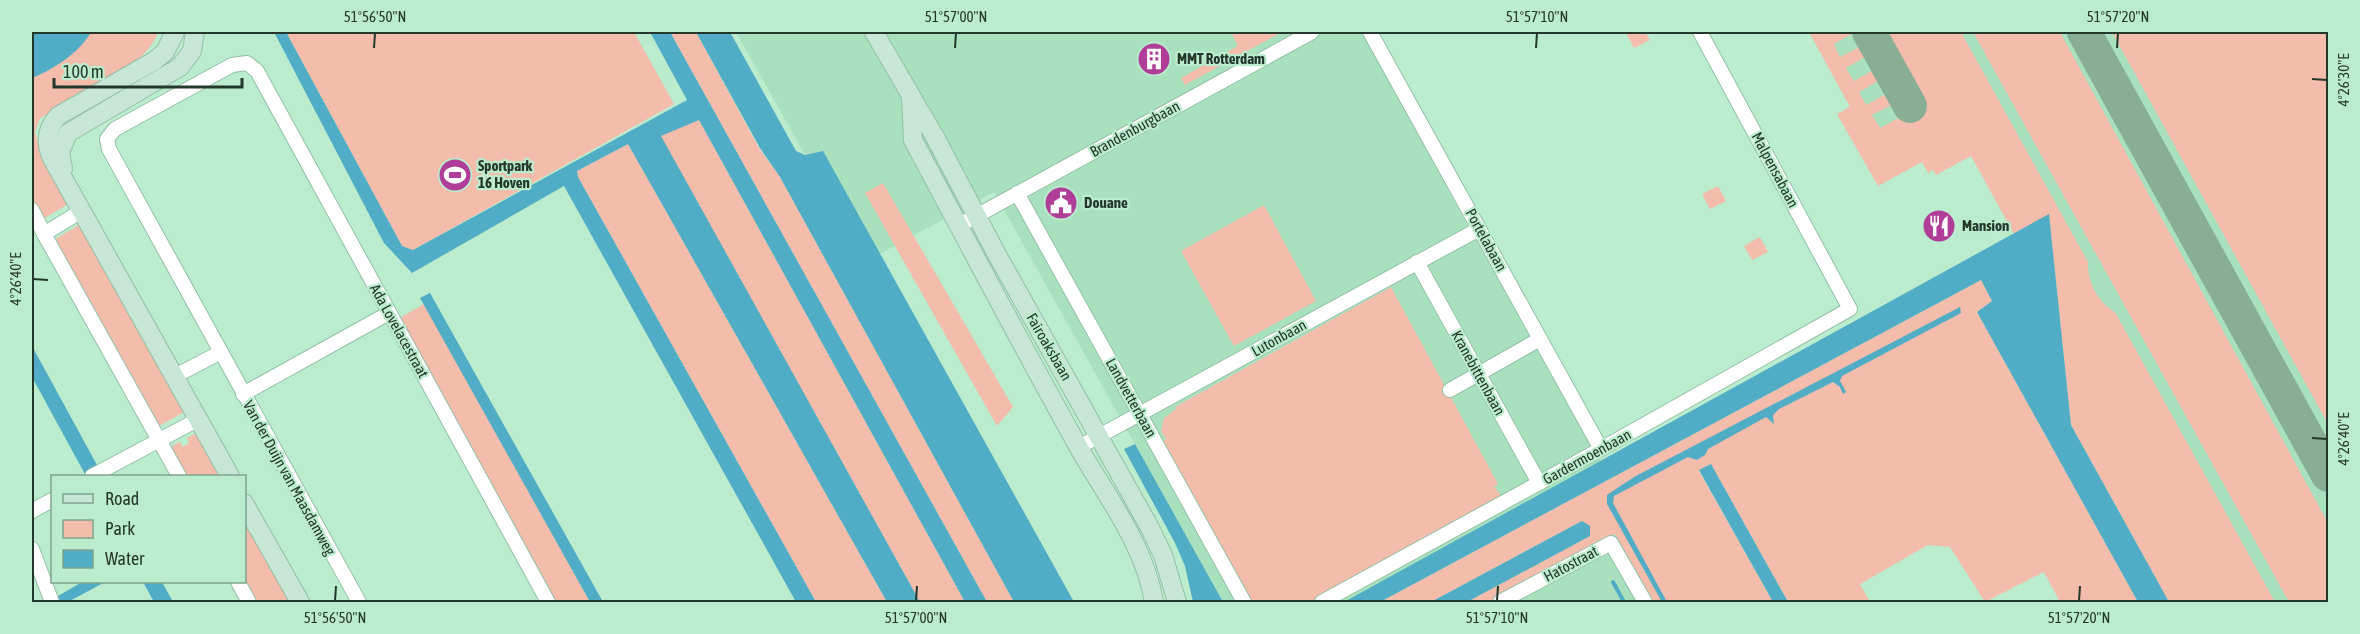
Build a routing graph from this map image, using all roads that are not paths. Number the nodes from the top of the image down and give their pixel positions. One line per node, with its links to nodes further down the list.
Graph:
1 (175, 32): 9 (main road)
2 (195, 32): 9 (main road)
3 (874, 32): 8 (main road, Fairoaksbaan)
4 (1312, 32): 10 (street, Brandenburgbaan)
5 (1370, 32): 15 (street, Portelabaan)
6 (1700, 32): 18 (street, Malpensabaan)
7 (247, 63): 19 (street, Ada Lovelacestraat); 21 (street, Van der Duijn van Maasdamweg)
8 (911, 95): 13 (main road, Fairoaksbaan); 14 (main road, Fairoaksbaan)
9 (70, 188): 12 (main road)
10 (1017, 193): 13 (street, Brandenburgbaan); 26 (street, Landvetterbaan)
11 (32, 210): 16 (street)
12 (83, 210): 16 (street); 23 (main road)
13 (977, 215): 14 (street, Brandenburgbaan); 28 (main road, Fairoaksbaan)
14 (958, 226): 30 (main road, Fairoaksbaan)
15 (1479, 229): 17 (street, Lutonbaan); 20 (street, Portelabaan)
16 (44, 234): 29 (street)
17 (1417, 262): 22 (street, Kranebittenbaan); 26 (street, Lutonbaan)
18 (1850, 309): 31 (street, Gardermoenbaan)
19 (389, 313): 25 (street); 43 (street, Ada Lovelacestraat)
20 (1540, 339): 22 (street); 31 (street, Portelabaan)
21 (221, 352): 23 (street); 25 (street, Van der Duijn van Maasdamweg)
22 (1479, 374): 24 (street); 35 (street, Kranebittenbaan)
23 (175, 376): 27 (main road)
24 (1450, 390)
25 (243, 394): 42 (street, Van der Duijn van Maasdamweg)
26 (1140, 414): 28 (street, Lutonbaan); 46 (street, Landvetterbaan)
27 (199, 419): 29 (street); 34 (main road)
28 (1098, 436): 30 (street, Lutonbaan); 45 (main road, Fairoaksbaan)
29 (159, 441): 32 (street); 33 (street)
30 (1079, 447): 44 (main road, Fairoaksbaan)
31 (1601, 449): 35 (street, Gardermoenbaan)
32 (95, 475)
33 (178, 475)
34 (229, 475)
35 (1539, 483): 47 (street, Gardermoenbaan)
36 (246, 507): 41 (main road)
37 (32, 549): 39 (street)
38 (239, 583): 40 (street)
39 (50, 598)
40 (249, 603)
41 (300, 603)
42 (359, 603)
43 (548, 603)
44 (1154, 603)
45 (1177, 603)
46 (1244, 603)
47 (1322, 603)
48 (1500, 603): 49 (street, Hatostraat)
49 (1645, 603)

